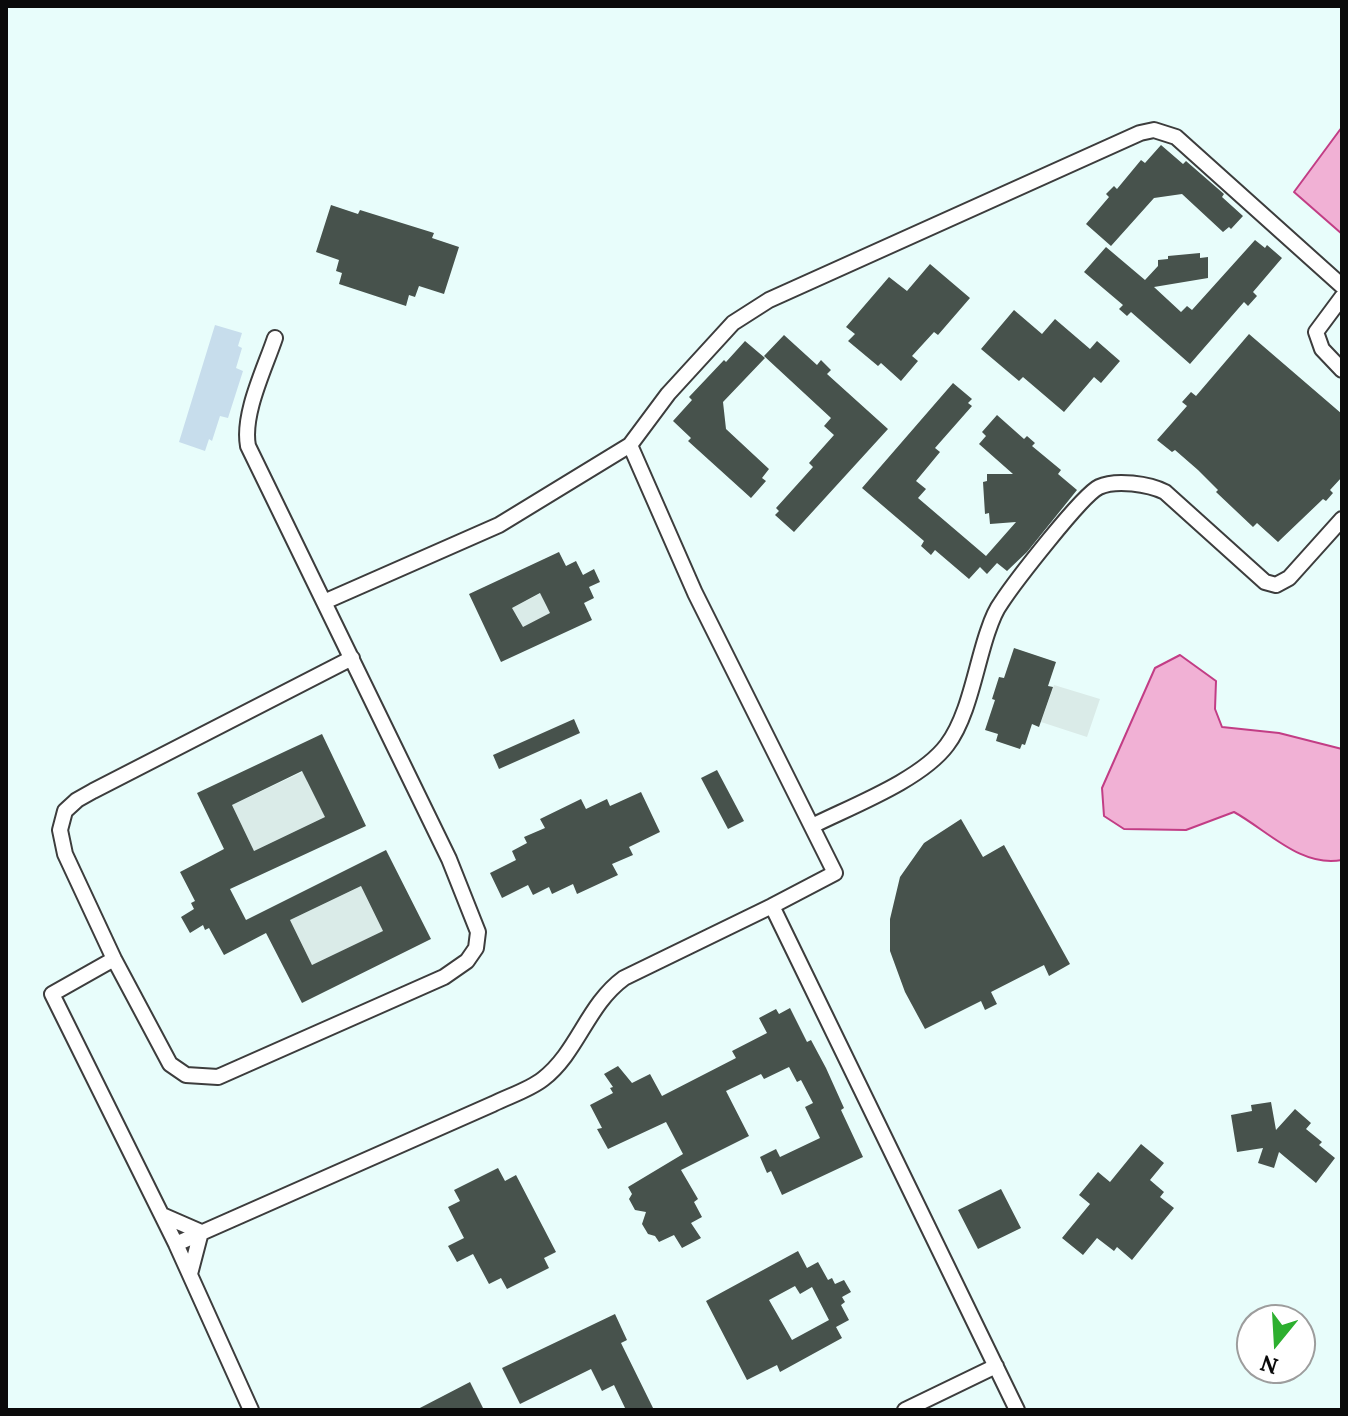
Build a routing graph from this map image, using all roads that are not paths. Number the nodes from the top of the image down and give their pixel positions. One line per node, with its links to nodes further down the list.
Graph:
1 (1342, 286): 5 (street)
2 (1342, 297): 4 (street)
3 (275, 338): 7 (street)
4 (1342, 370)
5 (630, 445): 7 (street); 9 (street)
6 (1342, 519): 9 (street)
7 (324, 602): 8 (street)
8 (352, 658): 11 (street); 11 (street)
9 (812, 826): 10 (street)
10 (772, 906): 13 (street); 16 (street)
11 (114, 959): 12 (street)
12 (162, 1215): 13 (street); 14 (street)
13 (201, 1232): 14 (street); 15 (street)
14 (176, 1244): 15 (street)
15 (190, 1274): 17 (street)
16 (996, 1366): 18 (street); 19 (street)
17 (251, 1410)
18 (905, 1410)
19 (1017, 1410)

